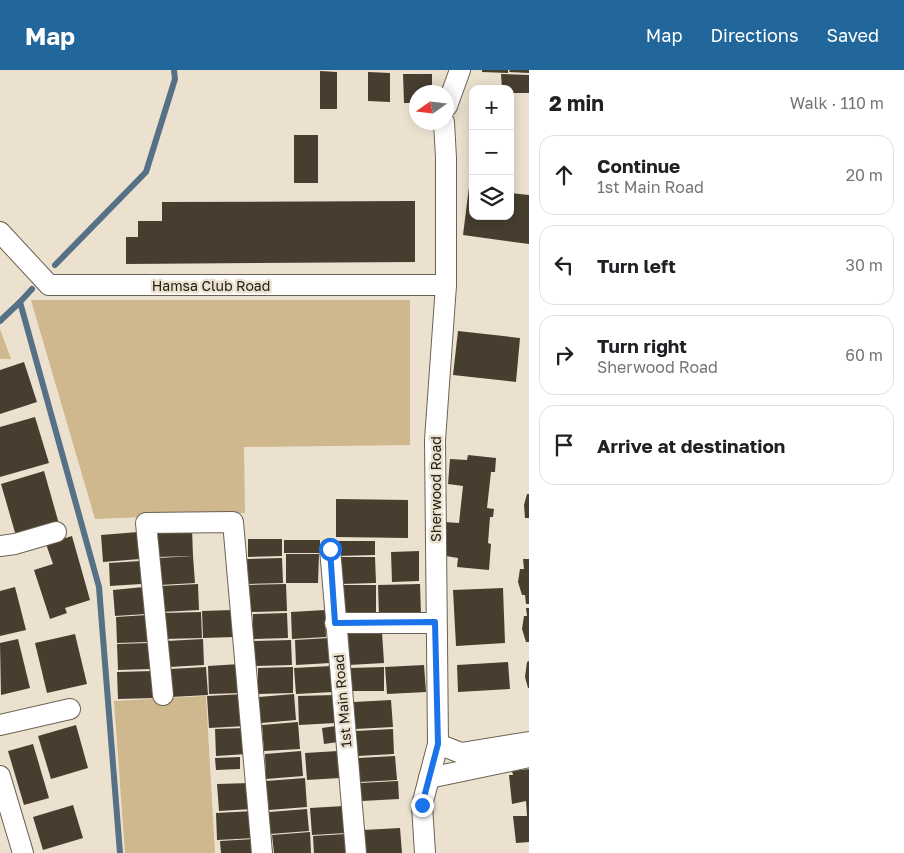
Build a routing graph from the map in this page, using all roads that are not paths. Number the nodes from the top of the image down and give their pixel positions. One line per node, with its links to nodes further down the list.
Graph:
1 (460, 70): 2 (street)
2 (454, 85)
3 (444, 130): 5 (street, Sherwood Road)
4 (0, 232): 5 (street, Hamsa Club Road)
5 (446, 285): 9 (street, Sherwood Road)
6 (56, 532): 7 (street)
7 (0, 546)
8 (330, 549): 10 (street, 1st Main Road)
9 (435, 622): 10 (street); 15 (street, Sherwood Road)
10 (335, 623): 21 (street, 1st Main Road)
11 (163, 695): 20 (street)
12 (70, 709): 13 (street)
13 (0, 725)
14 (529, 742): 15 (street)
15 (438, 744): 18 (street, Sherwood Road)
16 (529, 757): 18 (street)
17 (0, 776): 19 (street)
18 (428, 778): 22 (street, Sherwood Road)
19 (23, 853)
20 (262, 853)
21 (356, 853)
22 (425, 853)

